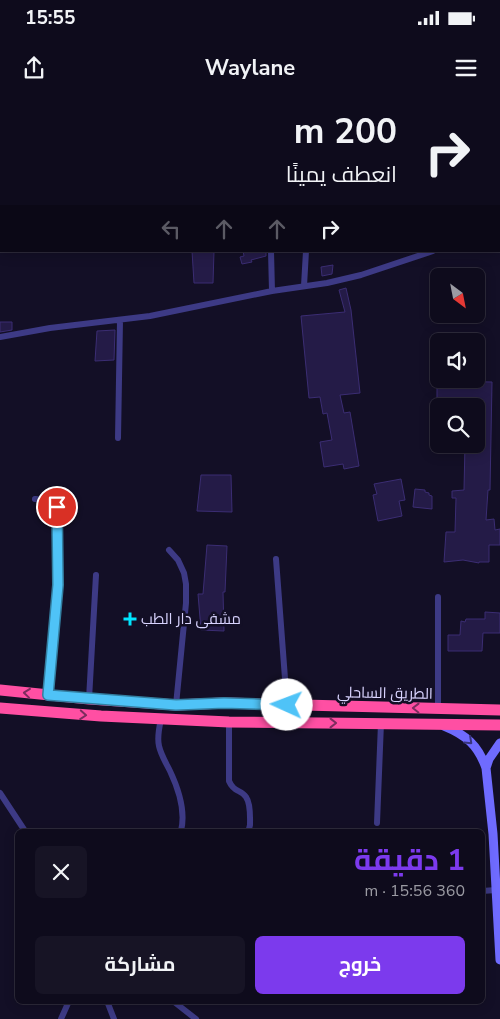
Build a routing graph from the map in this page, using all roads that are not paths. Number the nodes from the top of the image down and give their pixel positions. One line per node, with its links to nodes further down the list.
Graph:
1 (271, 252): 5 (street)
2 (306, 252): 4 (street)
3 (429, 252): 4 (street)
4 (304, 286): 5 (street)
5 (272, 291): 6 (street)
6 (120, 321): 7 (street); 8 (street)
7 (0, 337)
8 (118, 438)
9 (35, 498): 15 (street)
10 (169, 550): 17 (street)
11 (276, 559): 18 (street)
12 (96, 575): 16 (street)
13 (438, 597): 20 (street)
14 (0, 690): 15 (highway, الطريق الساحلي, one-way to 14)
15 (48, 695): 16 (highway, الطريق الساحلي)
16 (89, 699): 17 (highway, الطريق الساحلي)
17 (176, 705): 18 (highway, الطريق الساحلي)
18 (287, 705): 20 (highway, الطريق الساحلي, one-way to 18)
19 (0, 708): 22 (highway, الطريق الساحلي, one-way to 22)
20 (438, 709): 21 (highway, الطريق الساحلي)
21 (500, 710)
22 (160, 719): 23 (highway, الطريق الساحلي); 32 (street)
23 (229, 722): 24 (highway, الطريق الساحلي, one-way to 24); 33 (street)
24 (381, 723): 25 (highway, الطريق الساحلي); 30 (street)
25 (441, 724): 26 (highway, الطريق الساحلي); 28 (main road, one-way to 28)
26 (500, 725)
27 (500, 743): 28 (main road)
28 (486, 768): 34 (main road)
29 (0, 792): 31 (street)
30 (377, 823)
31 (24, 829)
32 (181, 829)
33 (249, 829)
34 (496, 890): 35 (street); 36 (main road)
35 (485, 891)
36 (500, 960)
37 (68, 1004): 40 (street)
38 (108, 1004): 41 (street)
39 (177, 1004): 42 (street)
40 (61, 1019)
41 (114, 1019)
42 (196, 1019)

